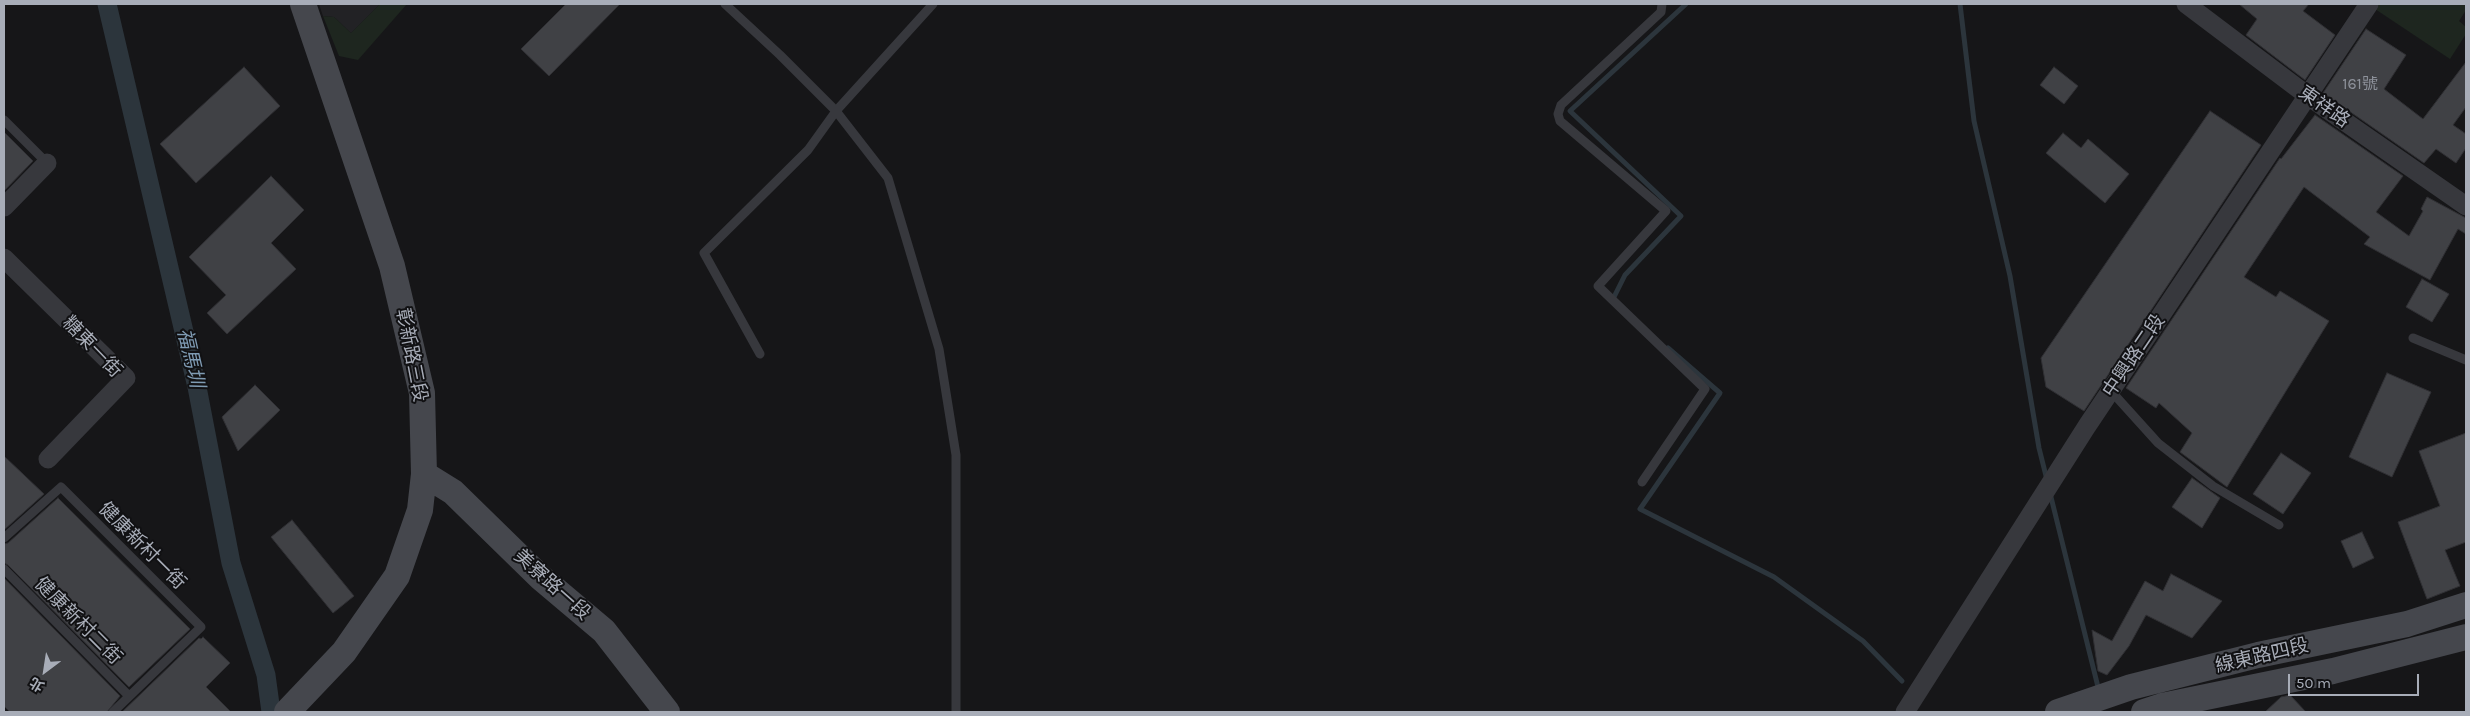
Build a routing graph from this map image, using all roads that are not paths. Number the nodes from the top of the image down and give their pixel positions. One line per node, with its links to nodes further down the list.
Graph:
1 (302, 4): 19 (street, 彰新路三段)
2 (724, 4): 8 (lane)
3 (933, 4): 8 (lane)
4 (1662, 4): 20 (lane)
5 (2186, 4): 7 (street, 東祥路)
6 (2369, 4): 7 (street, 中興路二段)
7 (2308, 96): 11 (street, 東祥路); 17 (street, 中興路二段)
8 (836, 111): 15 (lane); 30 (lane)
9 (4, 120): 10 (lane)
10 (47, 163): 12 (street)
11 (2466, 206)
12 (4, 207)
13 (4, 258): 18 (street, 糖東一街)
14 (2412, 338): 16 (lane)
15 (760, 354)
16 (2466, 360)
17 (2111, 391): 21 (lane); 31 (street, 中興路二段)
18 (48, 459)
19 (424, 474): 27 (street, 彰新路三段); 29 (street, 美寮路一段)
20 (1642, 482)
21 (2279, 525)
22 (4, 538): 26 (lane, 健康新村一街)
23 (4, 569): 26 (lane, 健康新村二街)
24 (2466, 605): 32 (street, 線東路四段)
25 (2466, 637): 33 (street, 線東路四段)
26 (129, 696): 28 (lane)
27 (289, 711)
28 (113, 712)
29 (667, 712)
30 (956, 712)
31 (1905, 712)
32 (2058, 712)
33 (2144, 712)

